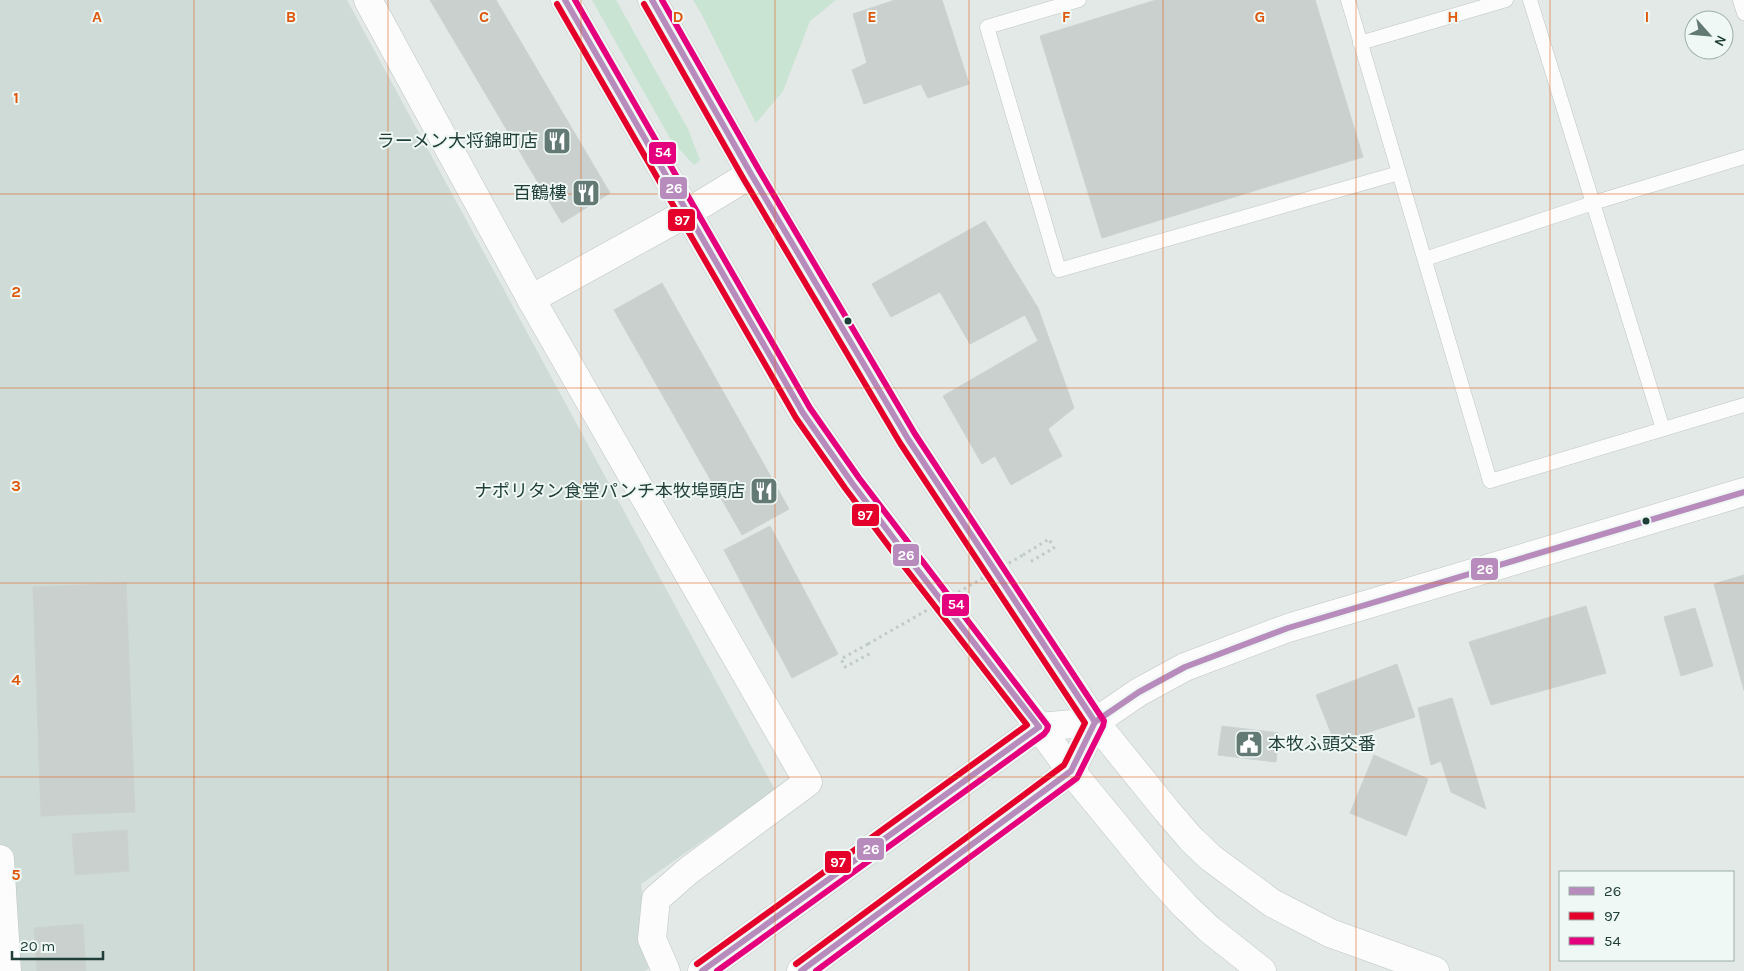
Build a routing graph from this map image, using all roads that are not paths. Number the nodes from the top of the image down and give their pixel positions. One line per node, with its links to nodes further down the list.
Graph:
1 (368, 0): 17 (street)
2 (565, 0): 15 (street)
3 (652, 0): 13 (street)
4 (1079, 0): 12 (lane)
5 (1348, 0): 10 (lane)
6 (1506, 0): 10 (lane)
7 (1530, 0): 14 (lane)
8 (1740, 0): 9 (lane)
9 (1744, 13)
10 (1360, 43): 12 (lane)
11 (1744, 157): 14 (lane)
12 (1399, 173): 16 (lane)
13 (751, 174): 15 (street); 21 (street)
14 (1593, 203): 16 (lane); 19 (lane)
15 (687, 213): 17 (street); 22 (street)
16 (1424, 259): 19 (lane)
17 (531, 299): 26 (street)
18 (1744, 404): 19 (lane)
19 (1663, 429)
20 (1744, 492): 21 (street)
21 (1095, 722): 22 (street); 23 (street); 30 (street)
22 (1039, 727): 23 (street); 27 (street)
23 (1071, 771): 28 (street); 29 (street)
24 (0, 859): 25 (street)
25 (7, 971)
26 (666, 971)
27 (702, 971)
28 (801, 971)
29 (1262, 971)
30 (1435, 971)

